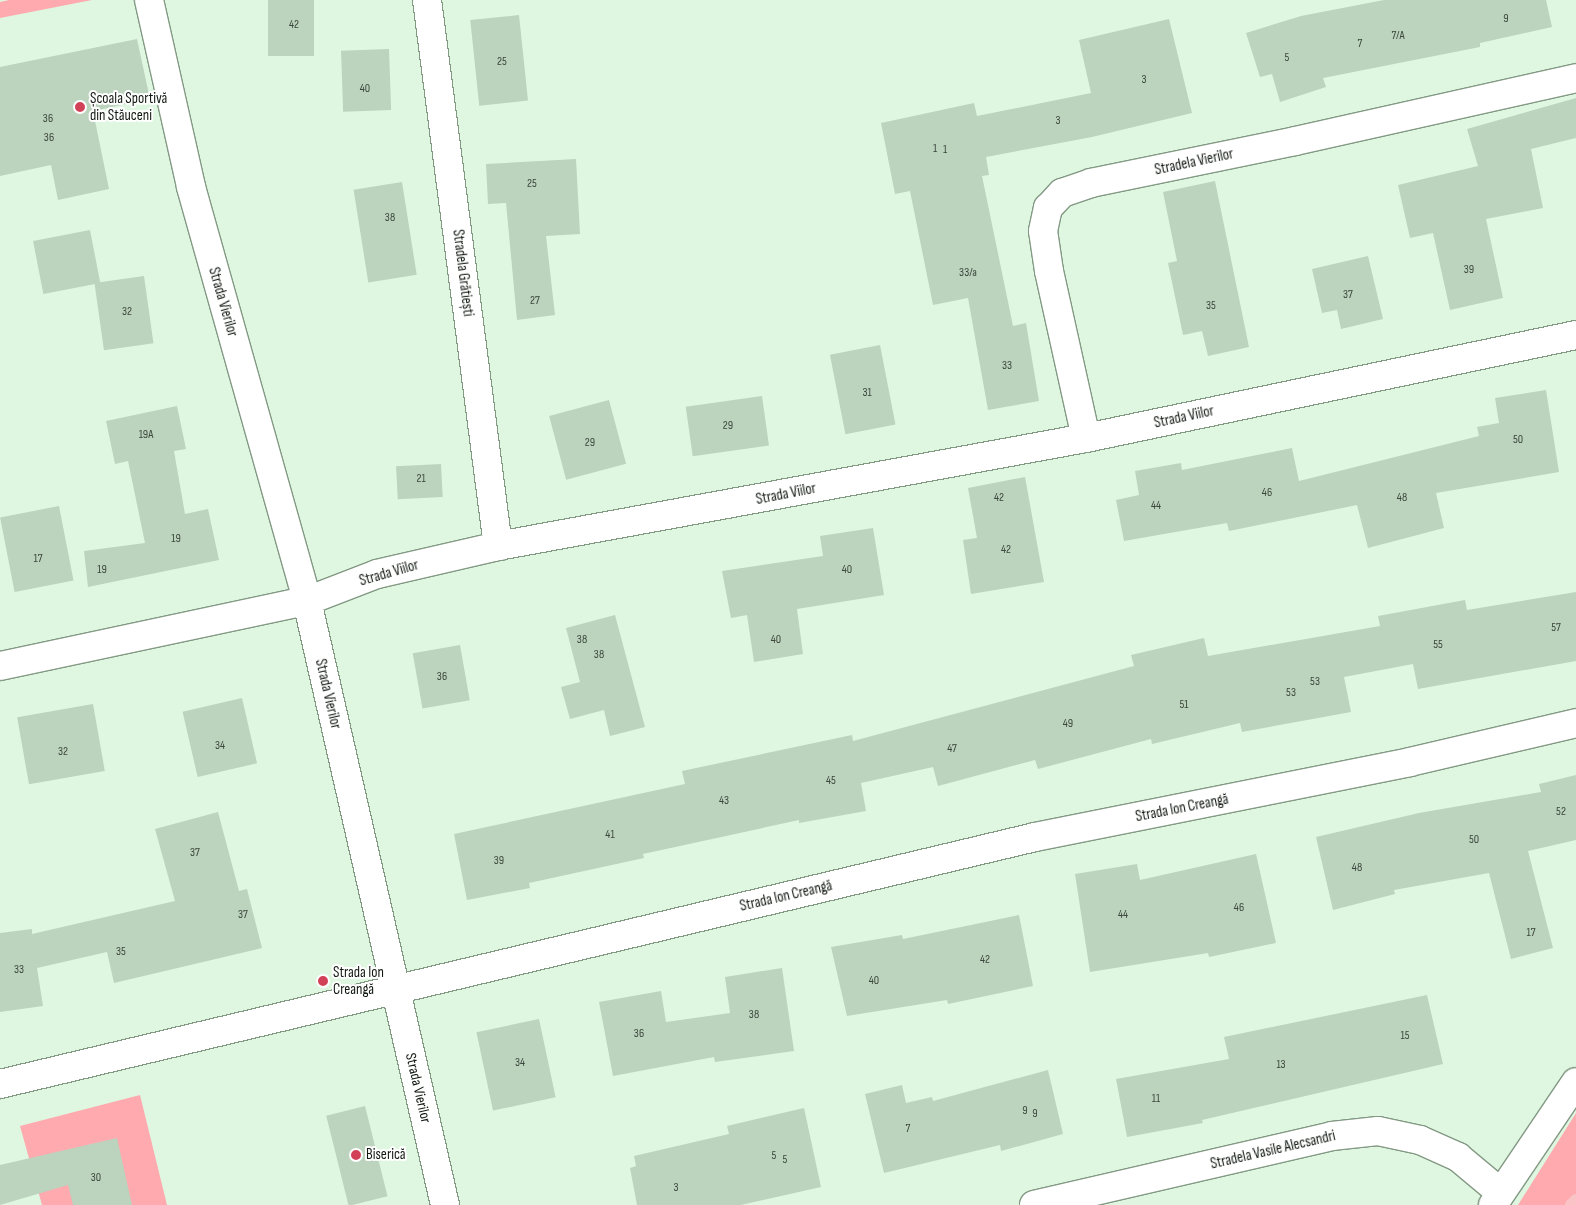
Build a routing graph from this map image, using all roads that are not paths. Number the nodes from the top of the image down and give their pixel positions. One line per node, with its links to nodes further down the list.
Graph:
1 (149, 0): 7 (street, Strada Vierilor)
2 (427, 0): 6 (street, Stradela Grătiești)
3 (1576, 78): 5 (street, Stradela Vierilor)
4 (1576, 335): 5 (street, Strada Viilor)
5 (1086, 438): 6 (street, Strada Viilor)
6 (498, 546): 7 (street, Strada Viilor)
7 (307, 601): 8 (street, Strada Viilor); 10 (street, Strada Vierilor)
8 (0, 666)
9 (1576, 723): 10 (street, Strada Ion Creangă)
10 (395, 988): 12 (street, Strada Ion Creangă); 14 (street, Strada Vierilor)
11 (1576, 1082): 13 (street)
12 (0, 1084)
13 (1497, 1198): 15 (street, Stradela Vasile Alecsandri)
14 (445, 1205)
15 (1034, 1205)

